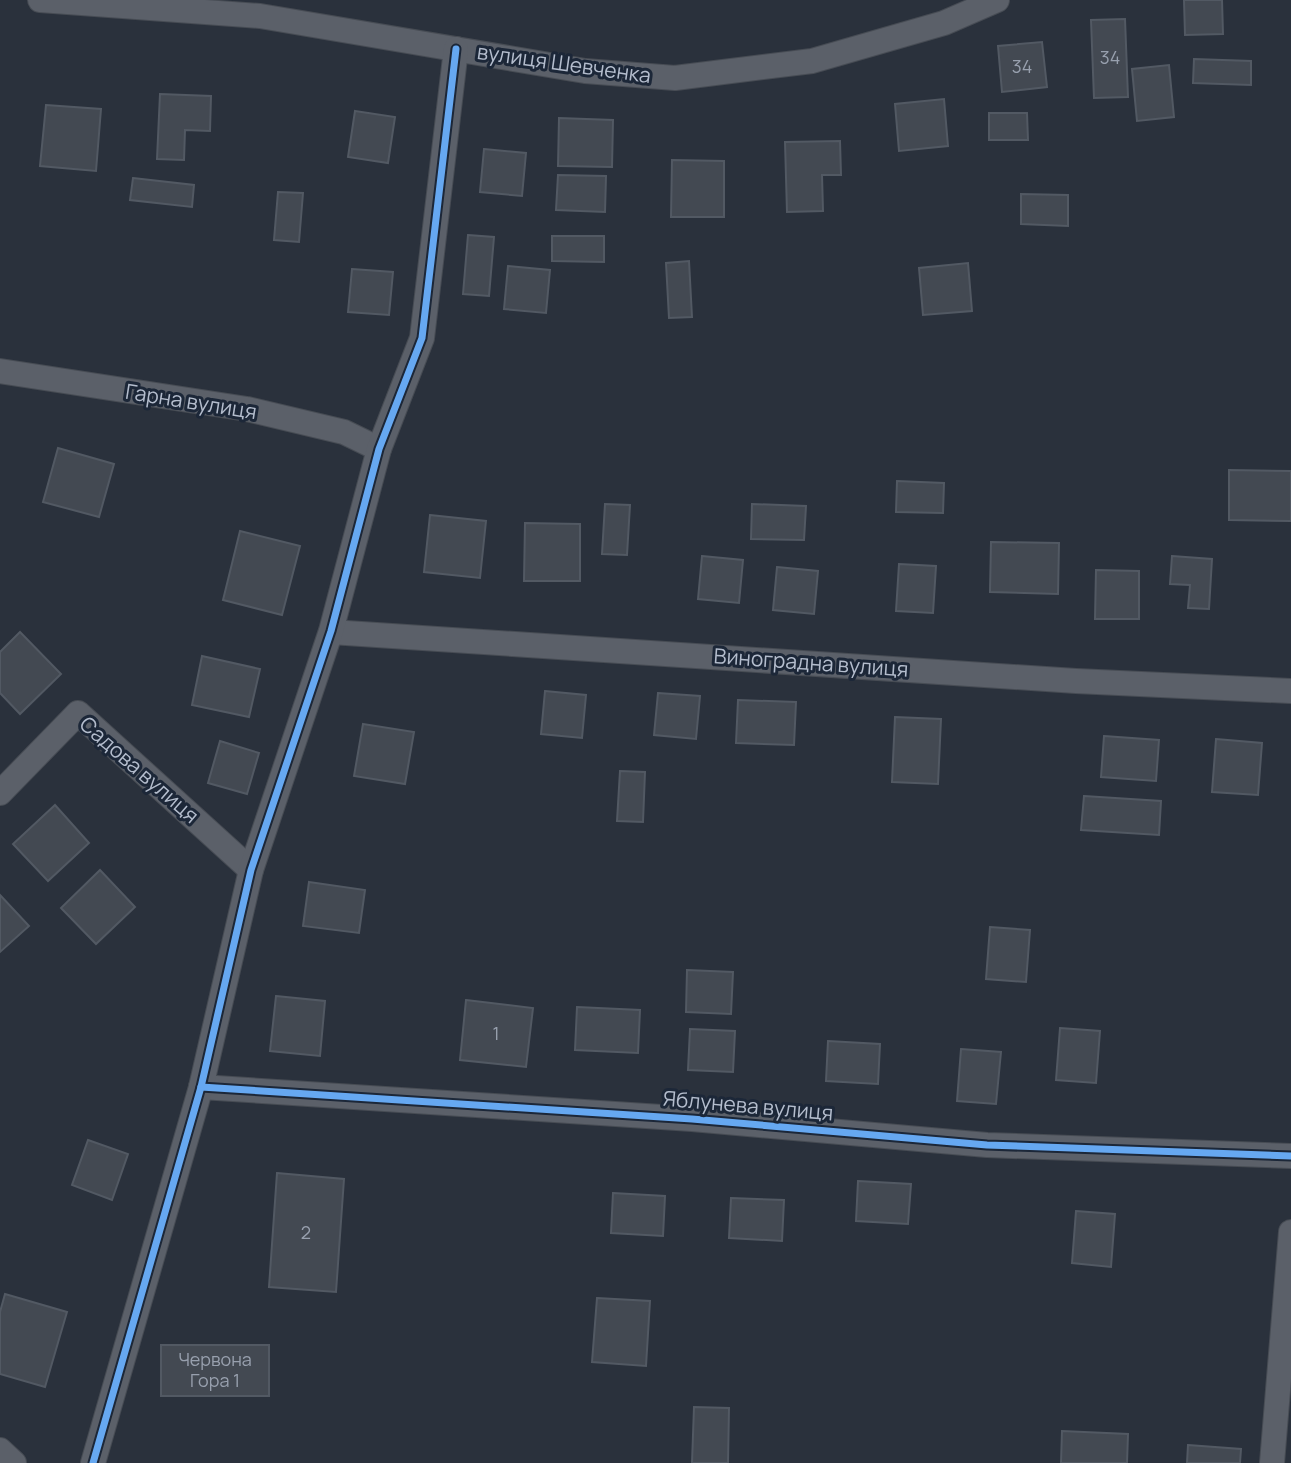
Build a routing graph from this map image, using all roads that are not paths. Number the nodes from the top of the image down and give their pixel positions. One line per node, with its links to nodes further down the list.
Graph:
1 (40, 0): 3 (street, вулиця Шевченка)
2 (997, 0): 3 (street, вулиця Шевченка)
3 (456, 49): 5 (street)
4 (0, 371): 5 (street, Гарна вулиця)
5 (379, 449): 6 (street)
6 (331, 632): 7 (street, Виноградна вулиця); 9 (street)
7 (1291, 691)
8 (0, 793): 9 (street, Садова вулиця)
9 (251, 870): 10 (street)
10 (201, 1087): 11 (street, Яблунева вулиця); 15 (street)
11 (1291, 1156)
12 (1291, 1232): 16 (street)
13 (0, 1450): 14 (street)
14 (14, 1463)
15 (93, 1463)
16 (1272, 1463)

